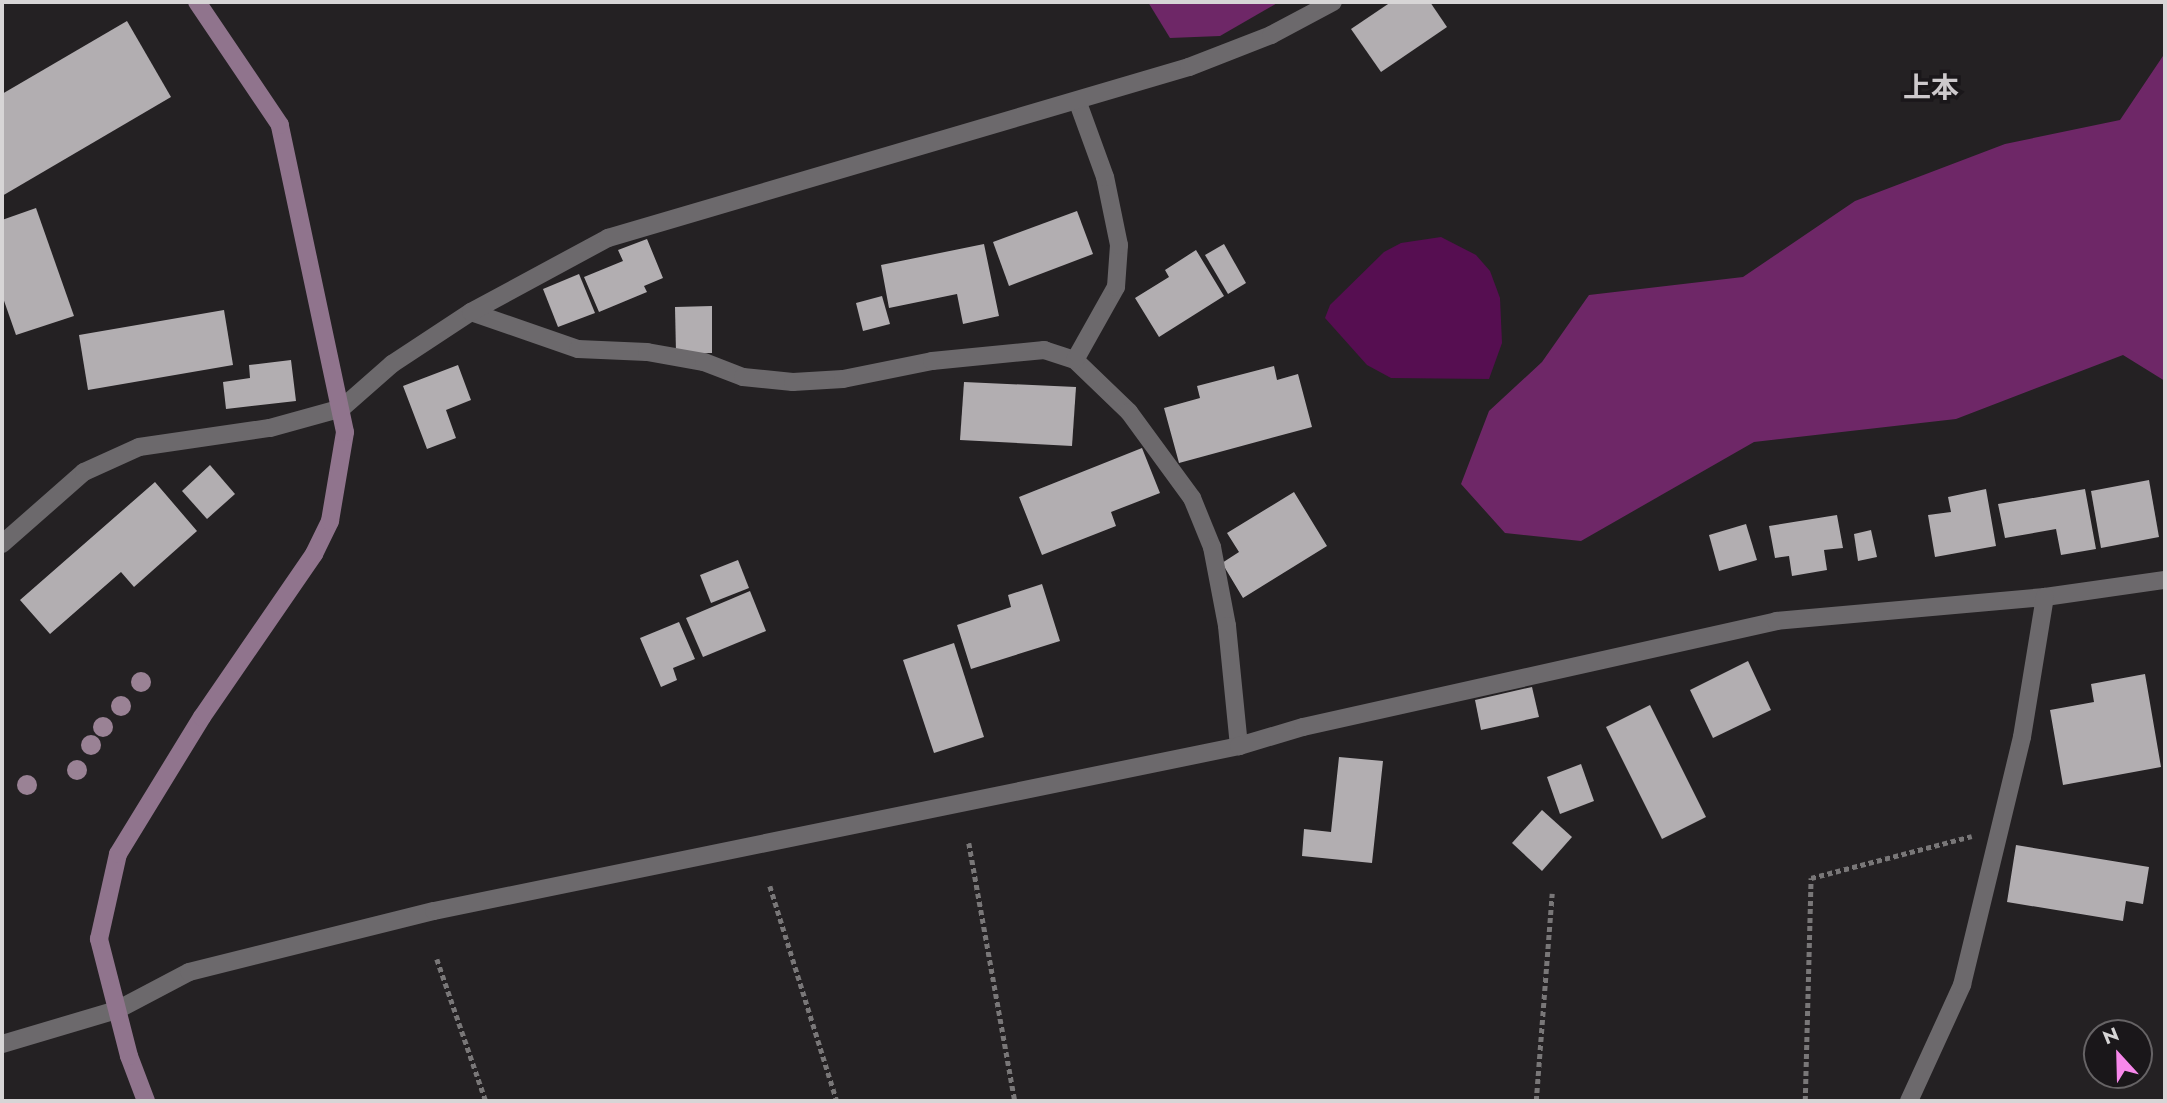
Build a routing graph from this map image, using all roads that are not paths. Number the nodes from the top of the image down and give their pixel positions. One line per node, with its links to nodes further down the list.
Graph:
1 (197, 2): 6 (street)
2 (1333, 2): 3 (street)
3 (1078, 103): 4 (street); 5 (street)
4 (471, 313): 5 (street); 6 (street)
5 (1075, 360): 10 (street)
6 (342, 408): 7 (street); 11 (street)
7 (2, 544)
8 (2165, 580): 9 (street)
9 (2045, 597): 10 (street); 14 (street)
10 (1240, 746): 11 (street)
11 (117, 1010): 12 (street); 13 (street)
12 (2, 1044)
13 (146, 1101)
14 (1909, 1101)

